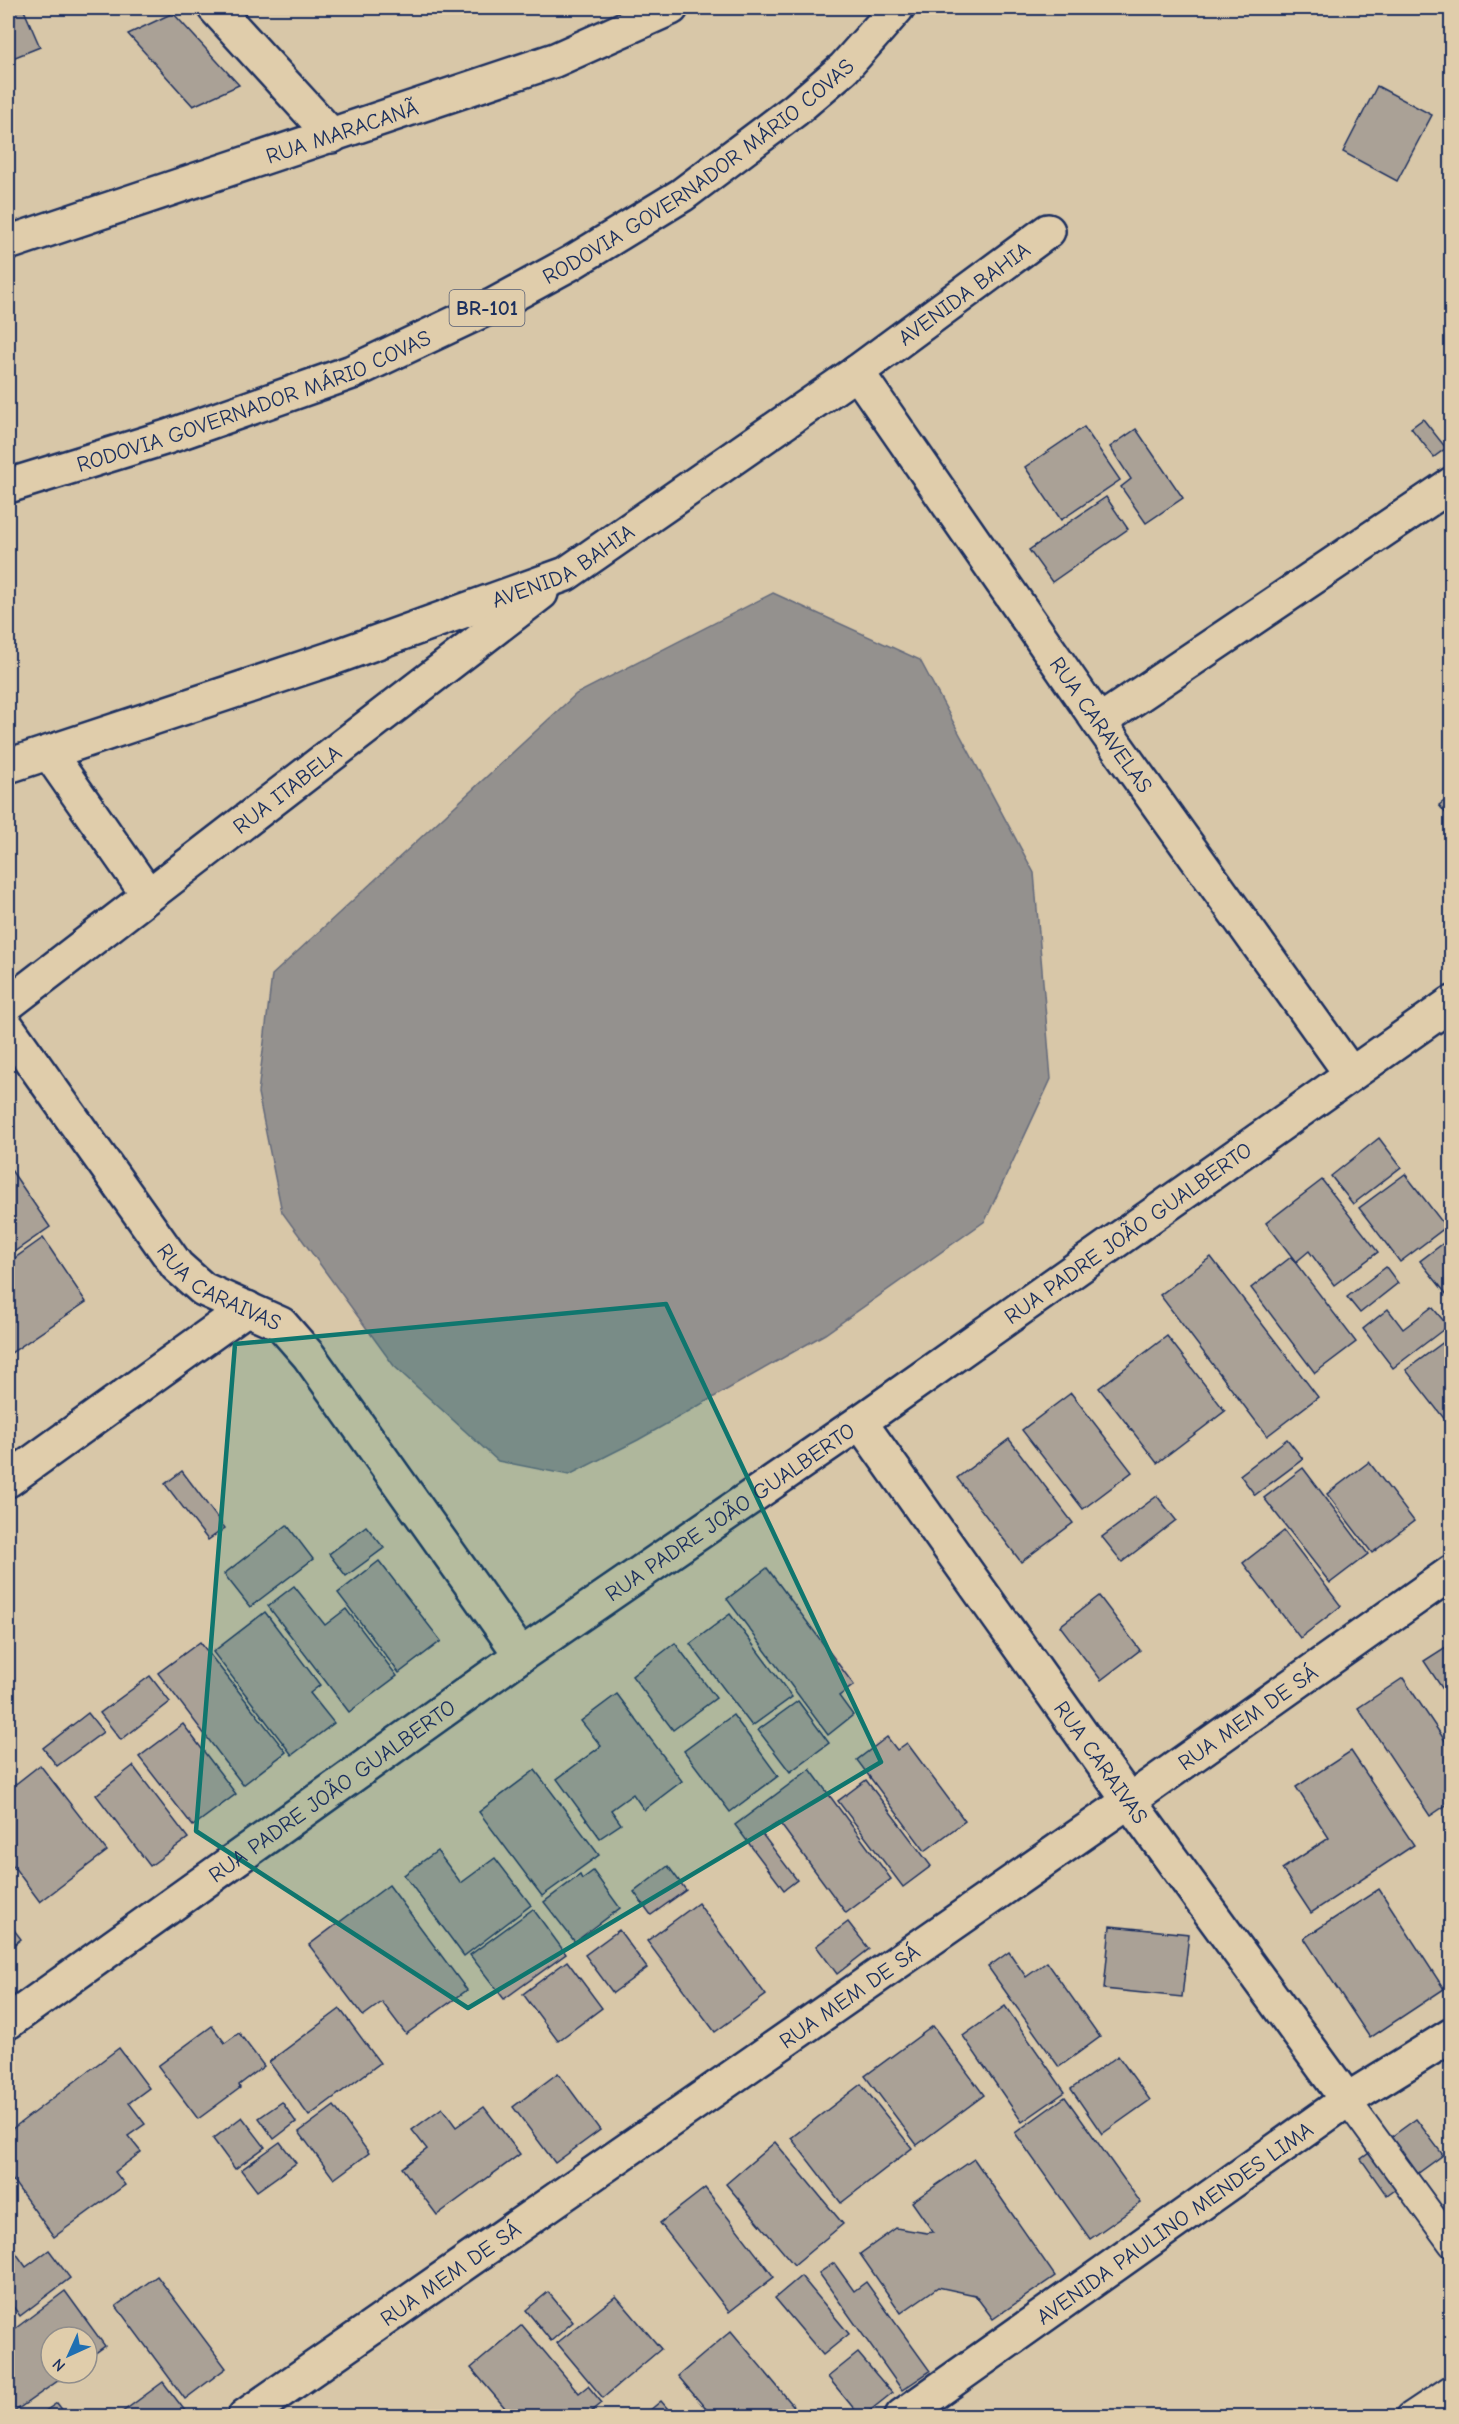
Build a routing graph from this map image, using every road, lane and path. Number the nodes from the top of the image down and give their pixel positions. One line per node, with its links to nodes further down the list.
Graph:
1 (215, 8): 4 (main road)
2 (671, 8): 4 (main road, RUA MARACANÃ)
3 (897, 8): 9 (main road, RODOVIA GOVERNADOR MÁRIO COVAS / BR-101)
4 (332, 136): 6 (main road, RUA MARACANÃ)
5 (1048, 231): 7 (main road, AVENIDA BAHIA)
6 (8, 243)
7 (857, 372): 10 (main road, AVENIDA BAHIA); 11 (main road, RUA CARAVELAS)
8 (1452, 484): 11 (main road)
9 (8, 486)
10 (566, 574): 12 (main road, AVENIDA BAHIA); 14 (main road, RUA ITABELA)
11 (1099, 722): 18 (main road, RUA CARAVELAS)
12 (49, 753): 13 (main road, AVENIDA BAHIA); 14 (main road)
13 (8, 766)
14 (148, 895): 16 (main road, RUA ITABELA)
15 (1452, 1003): 18 (main road, RUA PADRE JOÃO GUALBERTO)
16 (8, 1004)
17 (8, 1028): 19 (main road, RUA CARAIVAS)
18 (1351, 1074): 20 (main road, RUA PADRE JOÃO GUALBERTO)
19 (247, 1308): 21 (main road); 23 (main road, RUA CARAIVAS)
20 (860, 1422): 23 (main road, RUA PADRE JOÃO GUALBERTO); 24 (main road, RUA CARAIVAS)
21 (8, 1480)
22 (1452, 1572): 24 (main road, RUA MEM DE SÁ)
23 (520, 1655): 25 (main road, RUA PADRE JOÃO GUALBERTO)
24 (1129, 1801): 27 (main road, RUA CARAIVAS); 30 (main road, RUA MEM DE SÁ)
25 (8, 2022)
26 (1452, 2035): 27 (main road, AVENIDA PAULINO MENDES LIMA)
27 (1347, 2100): 28 (lane); 31 (main road, AVENIDA PAULINO MENDES LIMA)
28 (1452, 2244)
29 (1452, 2388): 32 (lane)
30 (245, 2416)
31 (902, 2416)
32 (1410, 2416)

